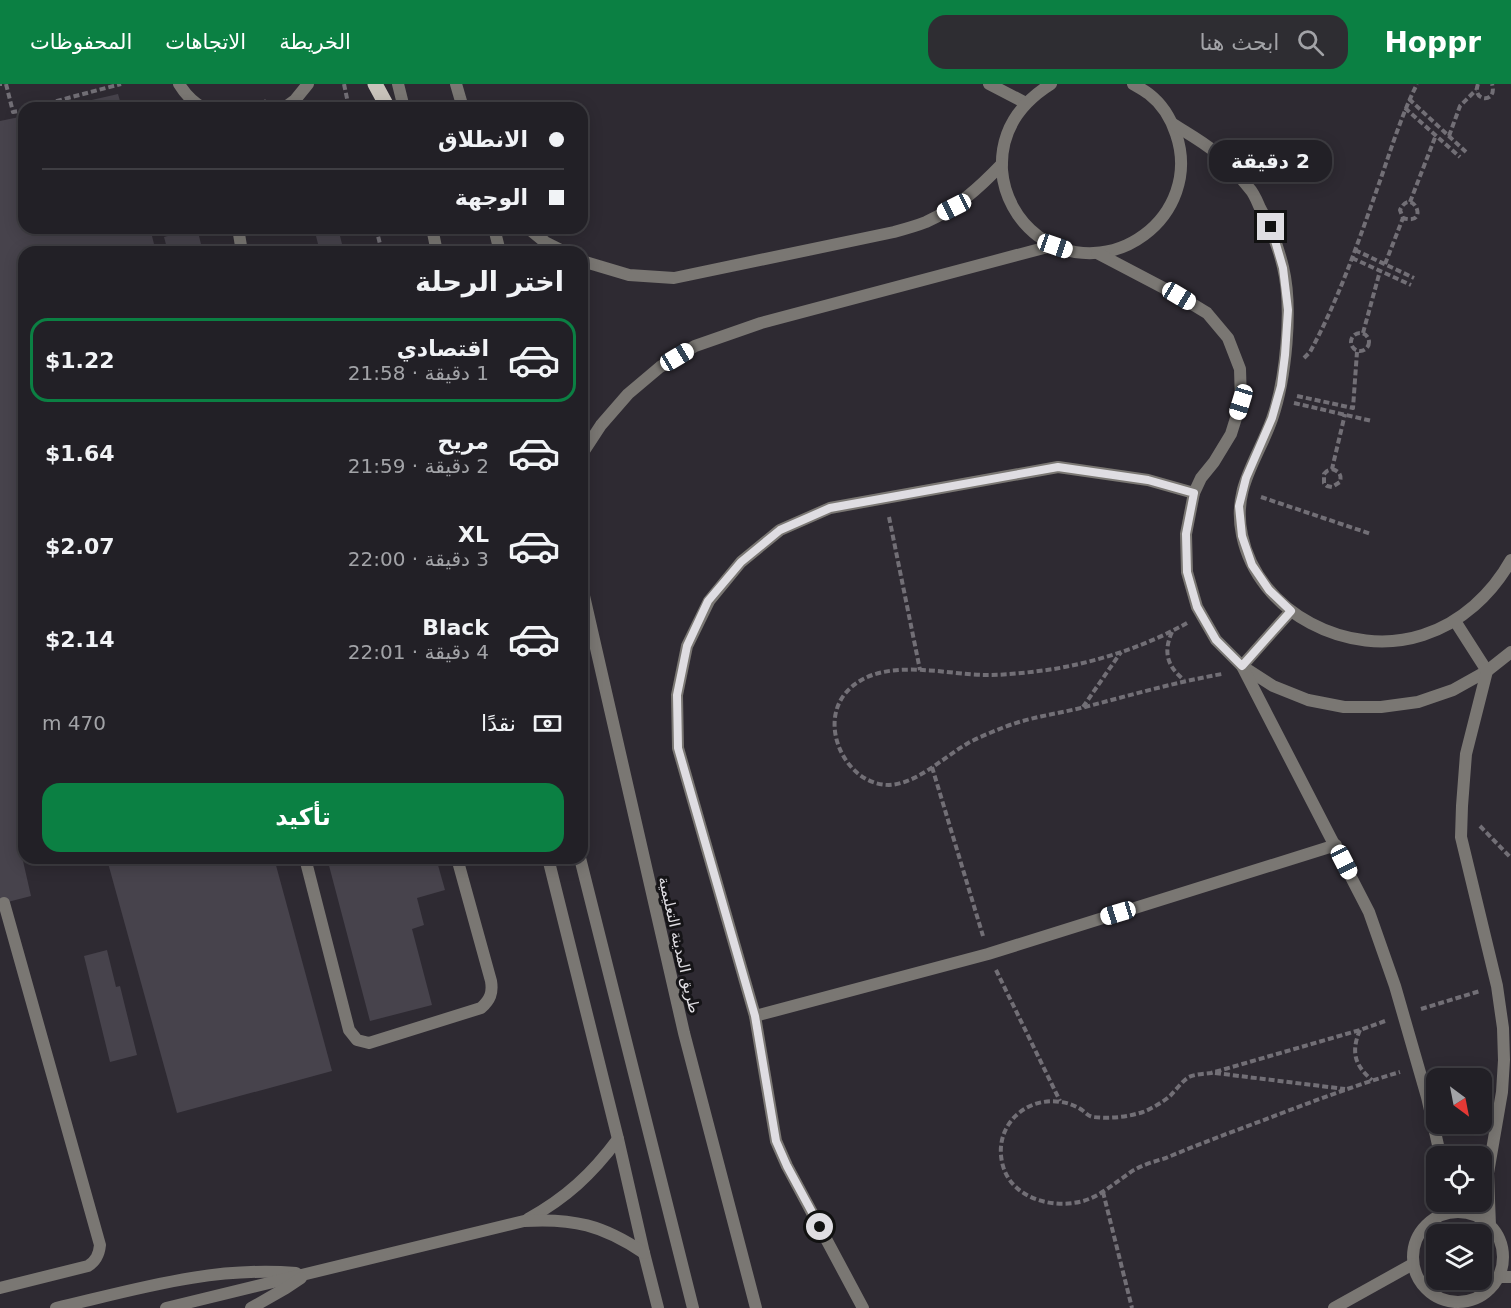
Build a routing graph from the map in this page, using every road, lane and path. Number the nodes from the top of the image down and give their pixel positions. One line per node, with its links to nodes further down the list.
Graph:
1 (2, 84): 29 (path)
2 (121, 84): 19 (path)
3 (179, 84): 20 (street)
4 (308, 84): 22 (street)
5 (344, 84): 23 (path)
6 (375, 84): 24 (main road)
7 (398, 84): 25 (street)
8 (456, 84): 26 (street)
9 (989, 84): 27 (street)
10 (1051, 84): 27 (street)
11 (1133, 84): 15 (street)
12 (1417, 84): 17 (path)
13 (1478, 84): 16 (path)
14 (1492, 84): 16 (path)
15 (1148, 89): 30 (street)
16 (1476, 90): 32 (path)
17 (1409, 99): 28 (path); 32 (path)
18 (269, 100): 21 (path)
19 (53, 102)
20 (194, 102)
21 (264, 102)
22 (292, 102)
23 (348, 102)
24 (385, 102)
25 (402, 102)
26 (461, 102)
27 (1026, 103): 35 (street)
28 (1405, 108): 31 (path); 41 (path)
29 (18, 111)
30 (1173, 124): 42 (street); 51 (street)
31 (1436, 135): 34 (path); 36 (path)
32 (1449, 136): 33 (path)
33 (1466, 152)
34 (1460, 157)
35 (1002, 164): 40 (street); 44 (street)
36 (1410, 202): 37 (path); 37 (path)
37 (1403, 218): 45 (path)
38 (535, 234): 39 (street)
39 (552, 246)
40 (1055, 246): 42 (street); 55 (street)
41 (1355, 250): 43 (path); 45 (path)
42 (1097, 253): 58 (street)
43 (1352, 258): 46 (path); 51 (path)
44 (588, 263)
45 (1385, 264): 47 (path)
46 (1380, 271): 48 (path); 49 (path)
47 (1414, 278)
48 (1411, 285)
49 (1363, 333): 50 (path); 50 (path)
50 (1357, 352): 52 (path)
51 (1282, 374): 52 (street)
52 (1278, 396): 53 (path); 57 (street)
53 (1345, 414): 54 (path); 56 (path)
54 (1372, 421)
55 (588, 445)
56 (1332, 469): 56 (path)
57 (1243, 490): 60 (path); 62 (street)
58 (1194, 493): 59 (street); 64 (street)
59 (885, 499): 70 (path); 87 (street)
60 (1371, 534)
61 (1511, 560): 65 (street)
62 (1291, 611): 65 (street); 69 (street)
63 (588, 613): 114 (street, طريق المدينة التعليمية)
64 (1202, 614): 66 (path); 69 (street)
65 (1455, 621): 71 (street)
66 (1173, 631): 67 (path); 72 (path)
67 (1121, 652): 70 (path); 73 (path)
68 (1511, 652): 71 (street)
69 (1243, 668): 71 (street); 72 (path); 76 (street)
70 (920, 670): 74 (path)
71 (1487, 670): 75 (street)
72 (1185, 680): 73 (path)
73 (1082, 708): 74 (path)
74 (932, 767): 84 (path)
75 (1462, 806): 77 (path); 85 (street)
76 (1336, 845): 84 (street); 86 (street)
77 (1511, 858)
78 (307, 864): 79 (street)
79 (459, 864)
80 (549, 864): 94 (street)
81 (582, 864): 113 (street)
82 (4, 903): 83 (street)
83 (5, 923): 107 (street)
84 (988, 954): 87 (street); 93 (path)
85 (1497, 986): 86 (path); 101 (street)
86 (1403, 1015): 88 (path); 89 (street)
87 (755, 1016): 115 (street)
88 (1360, 1030): 90 (path); 91 (path)
89 (1418, 1066): 91 (path); 95 (street)
90 (1211, 1073): 92 (path); 93 (path)
91 (1372, 1080): 92 (path)
92 (1346, 1090): 96 (path)
93 (1060, 1101): 96 (path)
94 (618, 1139): 99 (street); 103 (street)
95 (1438, 1146)
96 (1103, 1192): 116 (path)
97 (1443, 1212): 98 (street)
98 (1443, 1215): 100 (street); 104 (street)
99 (524, 1221): 103 (street); 105 (street)
100 (1487, 1224)
101 (1490, 1224)
102 (1492, 1229): 106 (street)
103 (644, 1253): 112 (street)
104 (1413, 1264): 108 (street); 117 (street)
105 (306, 1274): 109 (street); 110 (street); 111 (street)
106 (1504, 1277): 108 (street)
107 (0, 1288)
108 (1451, 1303): 118 (street)
109 (56, 1308)
110 (166, 1308)
111 (251, 1308)
112 (658, 1308)
113 (693, 1308)
114 (756, 1308)
115 (864, 1308)
116 (1132, 1308)
117 (1334, 1308)
118 (1430, 1308)

